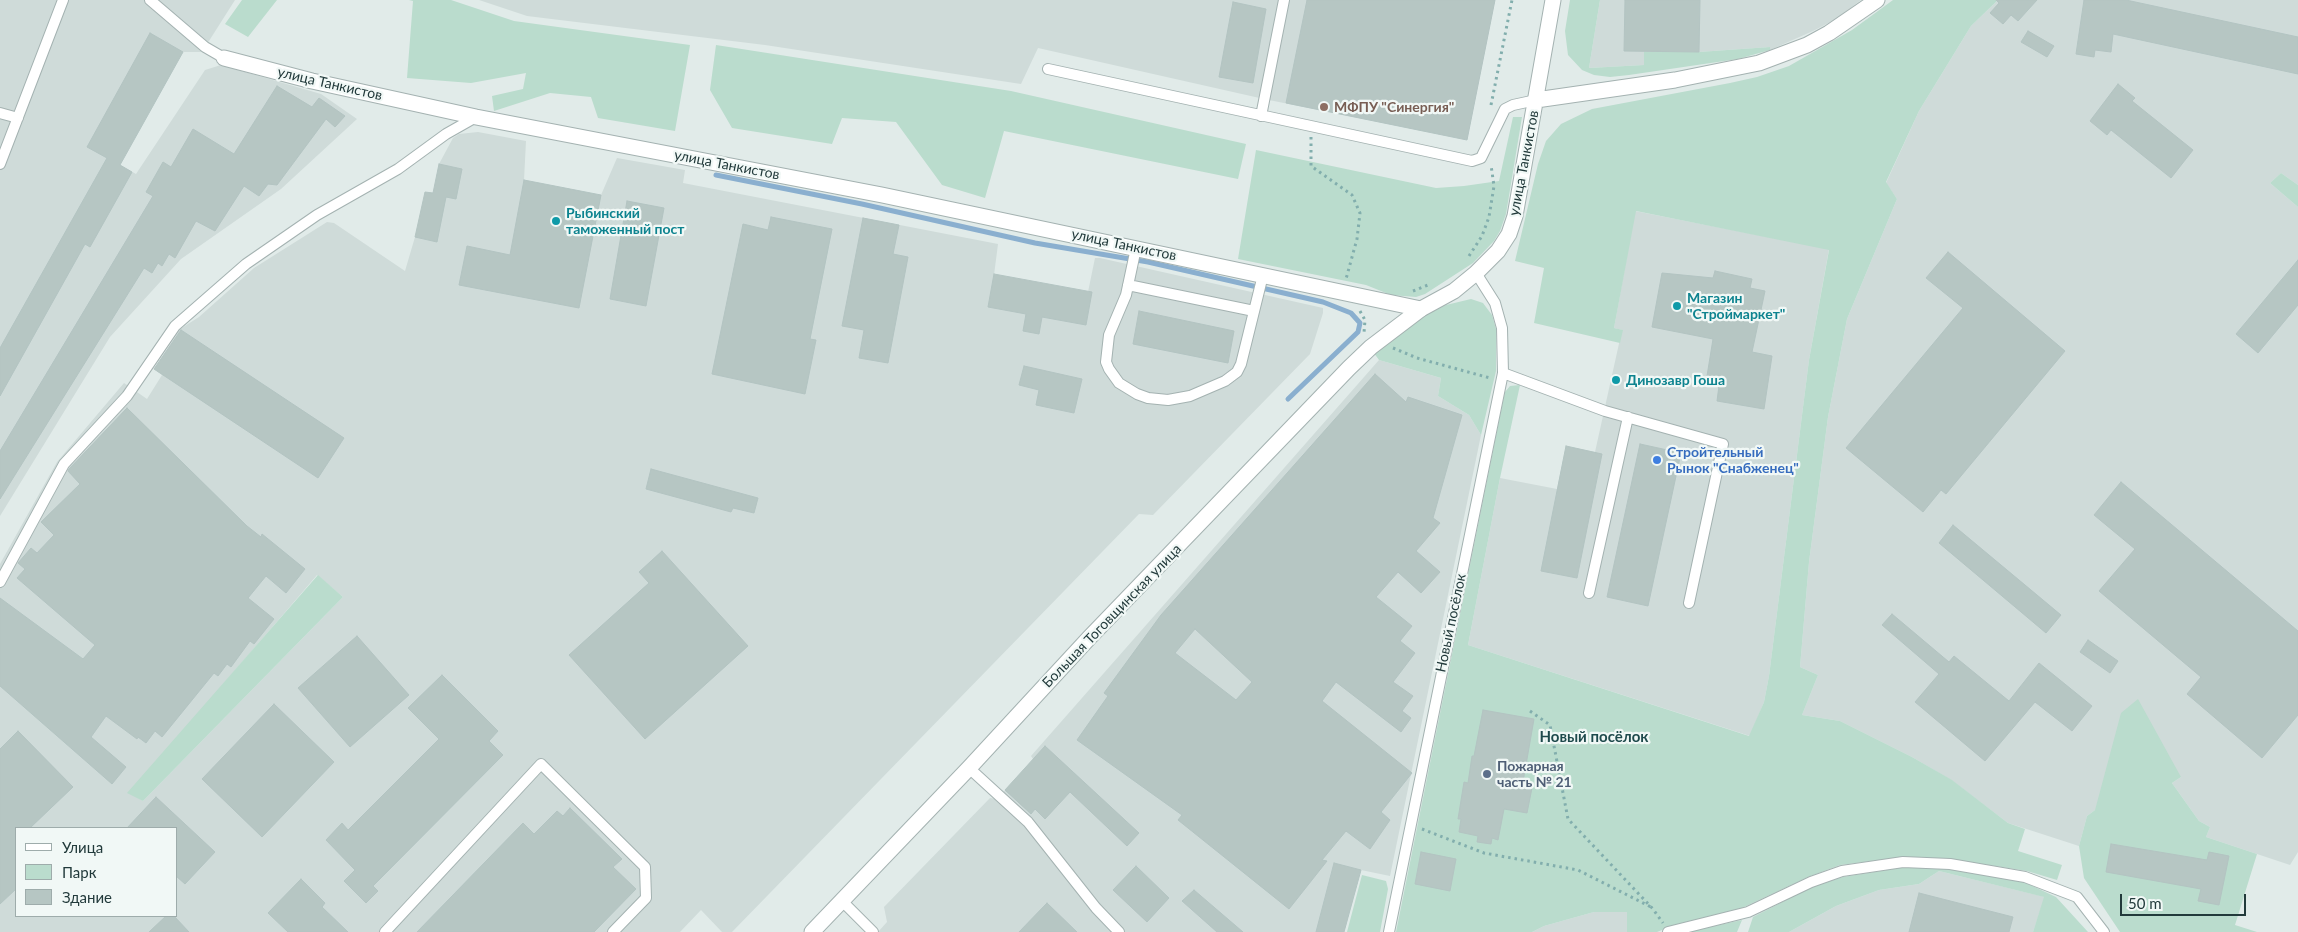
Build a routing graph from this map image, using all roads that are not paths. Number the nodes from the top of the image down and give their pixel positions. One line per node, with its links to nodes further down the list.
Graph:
1 (63, 0): 12 (lane)
2 (150, 0): 6 (lane)
3 (1284, 0): 10 (lane)
4 (1553, 0): 8 (street)
5 (1877, 0): 8 (street, улица Танкистов)
6 (224, 58): 11 (street, улица Танкистов)
7 (1048, 69): 10 (lane)
8 (1536, 100): 10 (lane); 15 (street, улица Танкистов)
9 (0, 113): 12 (lane)
10 (1261, 116)
11 (476, 117): 14 (street, улица Танкистов); 22 (lane)
12 (18, 118): 13 (lane)
13 (0, 164)
14 (1136, 248): 16 (street, улица Танкистов); 17 (lane)
15 (1476, 273): 18 (street, улица Танкистов); 20 (lane, Новый посёлок)
16 (1263, 275): 18 (street, улица Танкистов); 19 (lane)
17 (1128, 285): 19 (lane); 19 (lane)
18 (1422, 310): 25 (street, Большая Тоговщинская улица)
19 (1254, 311)
20 (1503, 373): 21 (lane); 32 (lane, Новый посёлок)
21 (1628, 417): 23 (lane); 24 (lane)
22 (0, 582)
23 (1589, 593)
24 (1689, 603)
25 (970, 768): 26 (street, Большая Тоговщинская улица); 31 (lane)
26 (842, 901): 29 (street, Большая Тоговщинская улица); 30 (lane)
27 (384, 932): 28 (lane)
28 (613, 932)
29 (812, 932)
30 (873, 932)
31 (1119, 932)
32 (1388, 932)
33 (1669, 932): 34 (lane)
34 (2104, 932)

